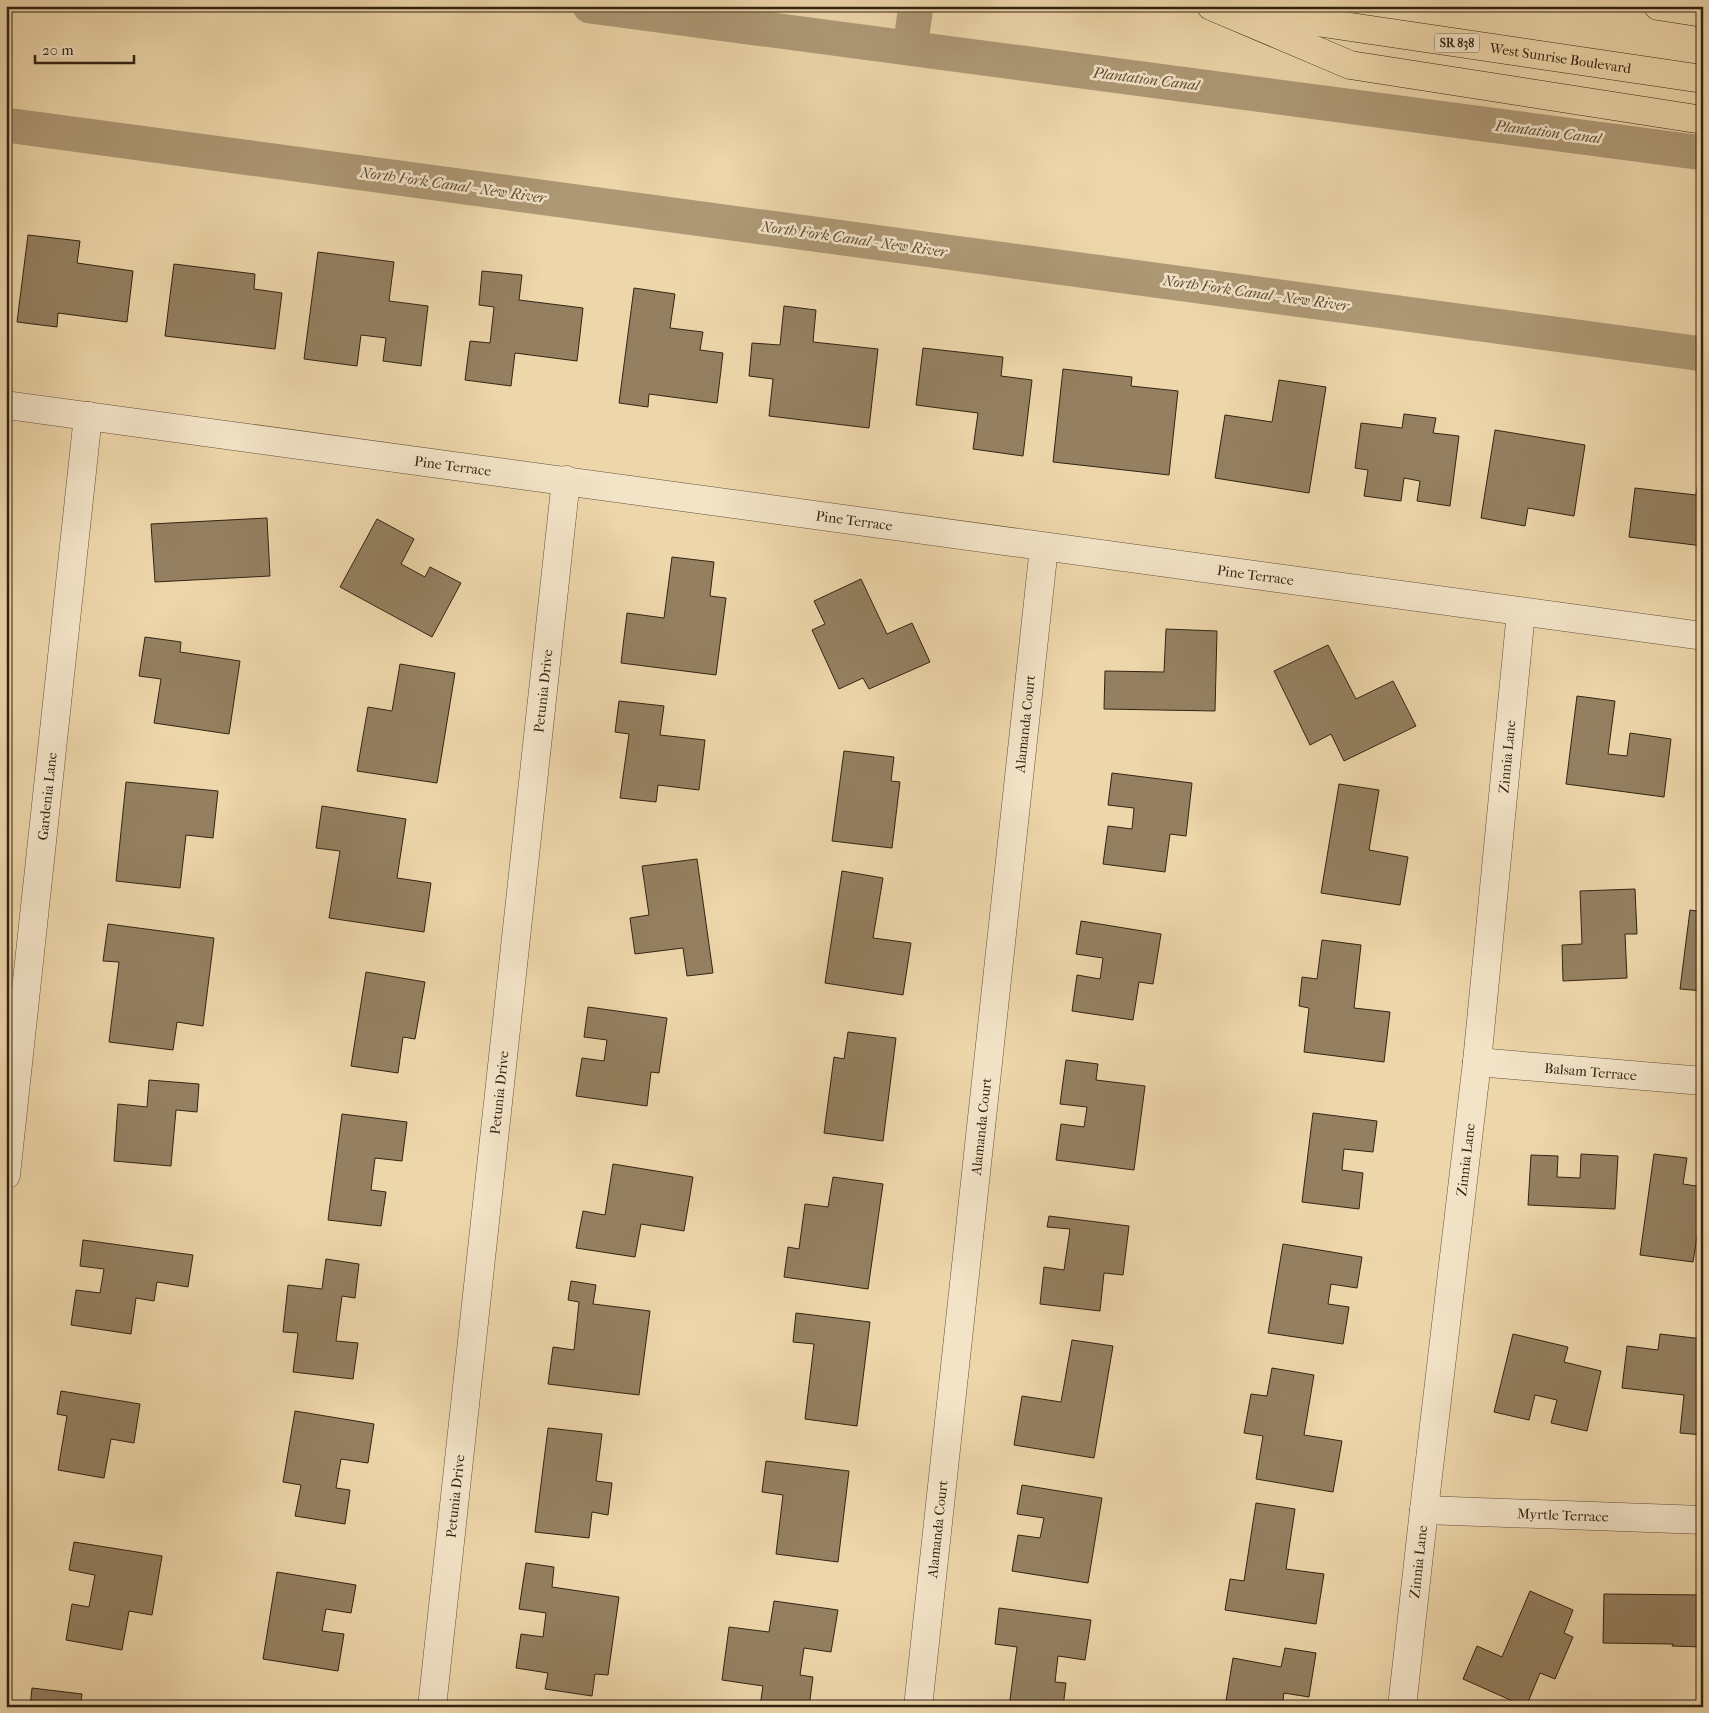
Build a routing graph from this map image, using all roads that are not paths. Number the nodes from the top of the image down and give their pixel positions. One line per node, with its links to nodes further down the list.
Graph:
1 (1210, 6): 4 (highway, West Sunrise Boulevard / SR 838); 5 (highway)
2 (1658, 6): 3 (highway)
3 (1703, 13)
4 (1703, 79)
5 (1703, 120)
6 (6, 405): 7 (street, Pine Terrace)
7 (88, 416): 8 (street, Pine Terrace); 14 (street, Gardenia Lane)
8 (566, 480): 9 (street, Pine Terrace); 17 (street, Petunia Drive)
9 (1044, 547): 10 (street, Pine Terrace); 18 (street, Alamanda Court)
10 (1521, 612): 11 (street, Pine Terrace); 12 (street, Zinnia Lane)
11 (1703, 636)
12 (1477, 1062): 13 (street, Balsam Terrace); 15 (street, Zinnia Lane)
13 (1703, 1082)
14 (6, 1175)
15 (1424, 1510): 16 (street, Myrtle Terrace); 19 (street, Zinnia Lane)
16 (1703, 1520)
17 (432, 1707)
18 (918, 1707)
19 (1402, 1707)

